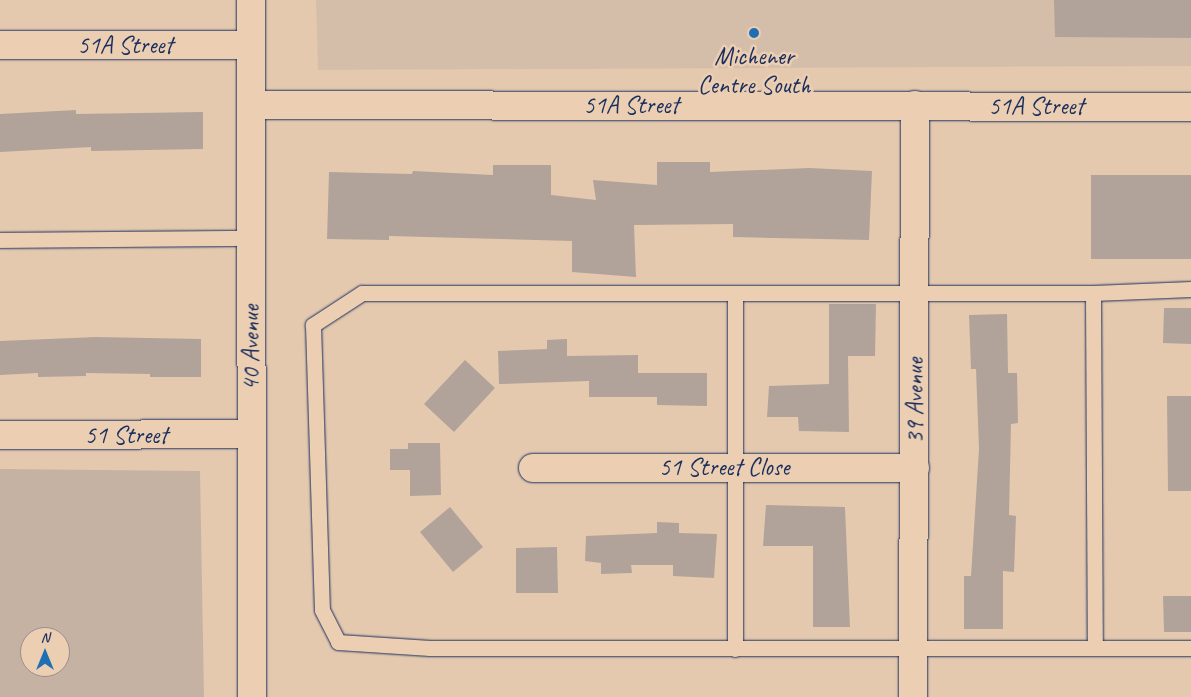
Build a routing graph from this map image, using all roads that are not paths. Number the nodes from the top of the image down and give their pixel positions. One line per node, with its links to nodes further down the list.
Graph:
1 (251, 0): 3 (street, 40 Avenue)
2 (0, 45): 3 (street, 51A Street)
3 (251, 45): 4 (street, 40 Avenue)
4 (251, 105): 5 (street, 51A Street); 7 (street, 40 Avenue)
5 (916, 105): 6 (street, 51A Street); 11 (street, 39 Avenue)
6 (1191, 108)
7 (251, 238): 8 (lane); 13 (street, 40 Avenue)
8 (0, 240)
9 (1191, 289): 12 (lane)
10 (735, 293): 11 (lane); 15 (lane); 21 (lane)
11 (915, 293): 12 (lane); 17 (street, 39 Avenue)
12 (1093, 293): 18 (lane)
13 (252, 434): 14 (street, 51 Street); 22 (street, 40 Avenue)
14 (0, 435)
15 (734, 466): 16 (street, 51 Street Close); 17 (street, 51 Street Close); 21 (lane)
16 (533, 468)
17 (915, 468): 19 (street, 39 Avenue)
18 (1095, 647): 19 (lane); 20 (lane)
19 (914, 648): 21 (lane); 23 (street, 39 Avenue)
20 (1191, 648)
21 (735, 650)
22 (252, 697)
23 (914, 697)

